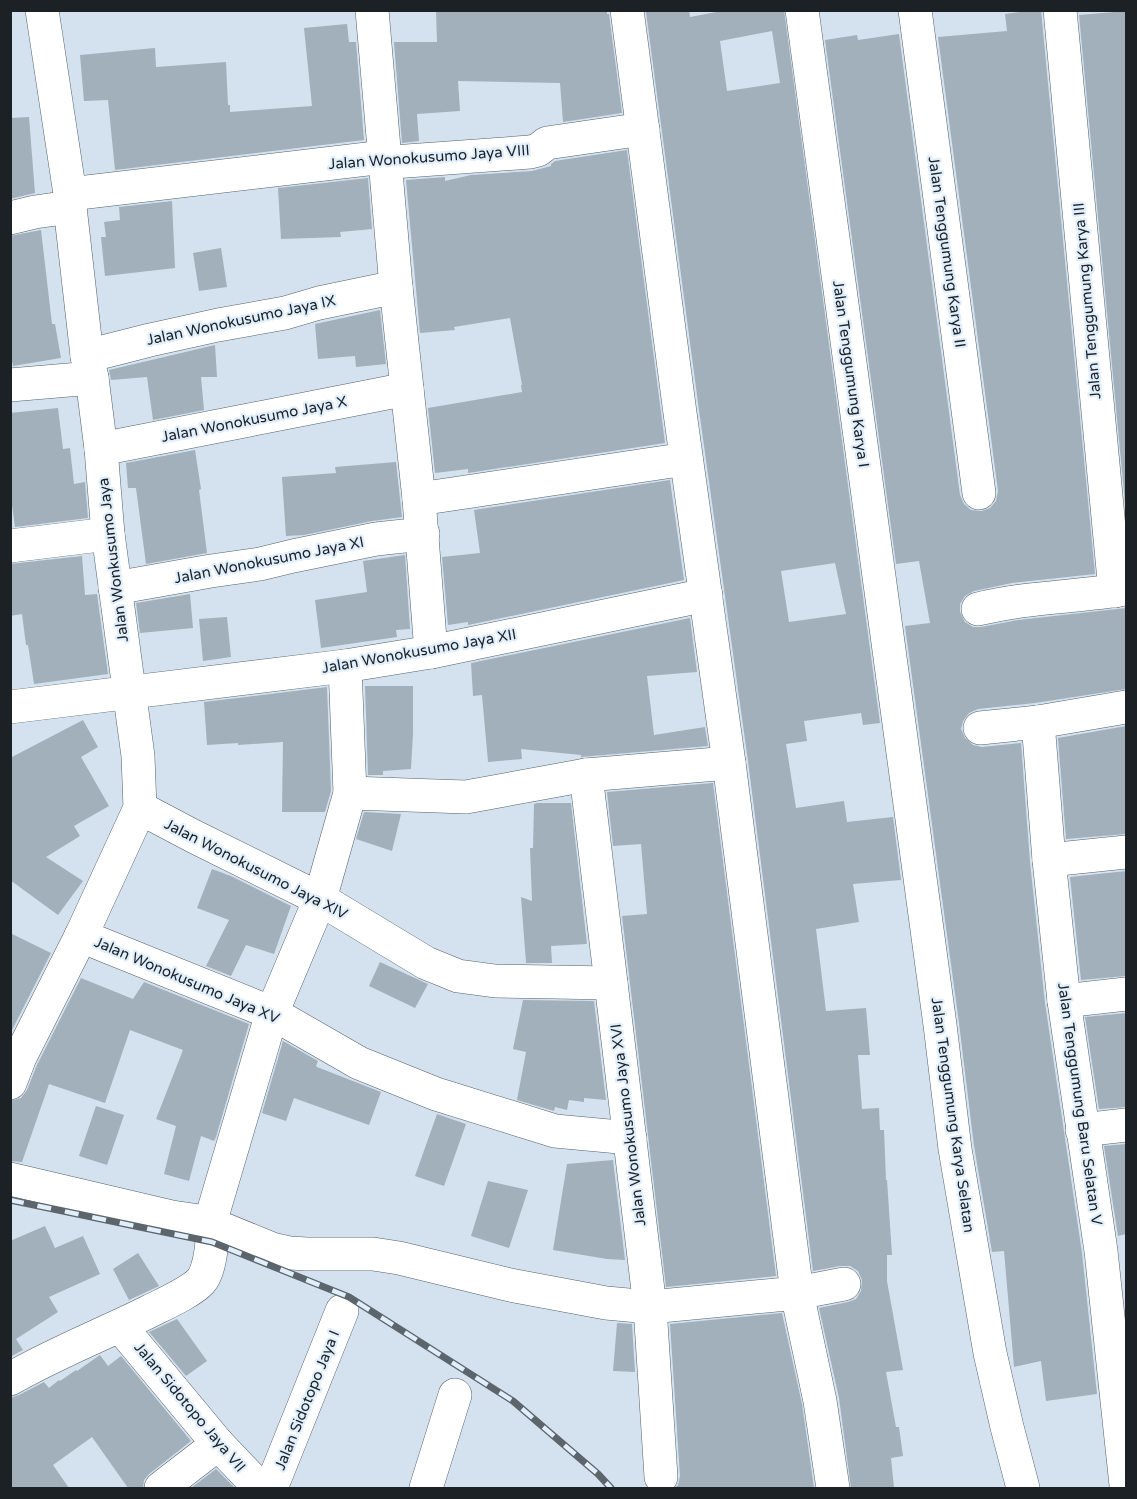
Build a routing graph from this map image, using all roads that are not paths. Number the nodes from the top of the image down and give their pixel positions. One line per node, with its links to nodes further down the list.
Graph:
1 (42, 10): 9 (street, Jalan Wonkusumo Jaya)
2 (372, 10): 8 (street)
3 (627, 10): 7 (street)
4 (802, 10): 33 (street, Jalan Tenggumung Karya I)
5 (915, 10): 17 (street, Jalan Tenggumung Karya II)
6 (1060, 10): 23 (street, Jalan Tenggumung Karya III)
7 (643, 129): 8 (street, Jalan Wonokusumo Jaya VIII); 16 (street)
8 (384, 157): 9 (street, Jalan Wonokusumo Jaya VIII); 11 (street)
9 (70, 200): 10 (street, Jalan Wonokusumo Jaya VIII); 12 (street, Jalan Wonkusumo Jaya)
10 (10, 218)
11 (396, 286): 12 (street, Jalan Wonokusumo Jaya IX); 14 (street)
12 (89, 367): 13 (street, Jalan Wonokusumo Jaya IX); 15 (street, Jalan Wonkusumo Jaya)
13 (10, 385)
14 (406, 389): 15 (street, Jalan Wonokusumo Jaya X); 18 (street)
15 (101, 449): 19 (street, Jalan Wonkusumo Jaya)
16 (686, 459): 18 (street); 24 (street)
17 (979, 493)
18 (419, 499): 20 (street)
19 (108, 534): 21 (street); 22 (street, Jalan Wonkusumo Jaya)
20 (423, 534): 22 (street, Jalan Wonokusumo Jaya XI); 26 (street)
21 (10, 546)
22 (115, 588): 28 (street, Jalan Wonkusumo Jaya)
23 (1121, 590): 25 (street)
24 (706, 595): 26 (street, Jalan Wonokusumo Jaya XII); 34 (street)
25 (978, 609)
26 (431, 652): 27 (street, Jalan Wonokusumo Jaya XII)
27 (345, 666): 28 (street, Jalan Wonokusumo Jaya XII); 36 (street)
28 (130, 693): 29 (street, Jalan Wonokusumo Jaya XII); 37 (street, Jalan Wonkusumo Jaya)
29 (10, 707)
30 (1126, 707): 31 (street)
31 (1038, 722): 32 (street); 39 (street, Jalan Tenggumung Baru Selatan V)
32 (980, 728)
33 (902, 738): 69 (street, Jalan Tenggumung Karya Selatan)
34 (729, 763): 35 (street); 54 (street)
35 (586, 775): 36 (street); 42 (street, Jalan Wonokusumo Jaya XVI)
36 (350, 793): 40 (street)
37 (140, 808): 40 (street, Jalan Wonokusumo Jaya XIV); 41 (street, Jalan Wonkusumo Jaya)
38 (1126, 852): 39 (street)
39 (1049, 860): 44 (street, Jalan Tenggumung Baru Selatan V)
40 (320, 898): 42 (street, Jalan Wonokusumo Jaya XIV); 45 (street)
41 (81, 936): 45 (street, Jalan Wonokusumo Jaya XV); 46 (street, Jalan Wonkusumo Jaya)
42 (611, 983): 49 (street, Jalan Wonokusumo Jaya XVI)
43 (1126, 993): 44 (street)
44 (1064, 1001): 48 (street, Jalan Tenggumung Baru Selatan V)
45 (272, 1013): 49 (street, Jalan Wonokusumo Jaya XV); 51 (street)
46 (14, 1065)
47 (1126, 1125): 48 (street)
48 (1082, 1130): 52 (street, Jalan Tenggumung Baru Selatan V)
49 (630, 1138): 55 (street, Jalan Wonokusumo Jaya XVI)
50 (10, 1179): 51 (street)
51 (211, 1233): 55 (street); 57 (street)
52 (1114, 1250): 58 (street, Jalan Tenggumung Baru Selatan V)
53 (844, 1284): 54 (street)
54 (796, 1293): 55 (street); 68 (street)
55 (650, 1307): 62 (street, Jalan Wonokusumo Jaya XVI)
56 (342, 1311): 66 (street, Jalan Sidotopo Jaya I)
57 (120, 1326): 59 (street); 61 (street, Jalan Sidotopo Jaya VII)
58 (1120, 1376): 63 (street, Jalan Tenggumung Baru Selatan V)
59 (10, 1379)
60 (455, 1395): 67 (street)
61 (218, 1444): 64 (street); 65 (street, Jalan Sidotopo Jaya VII)
62 (661, 1477)
63 (1126, 1485)
64 (161, 1488)
65 (260, 1488)
66 (271, 1488)
67 (426, 1488)
68 (833, 1488)
69 (1023, 1488)

